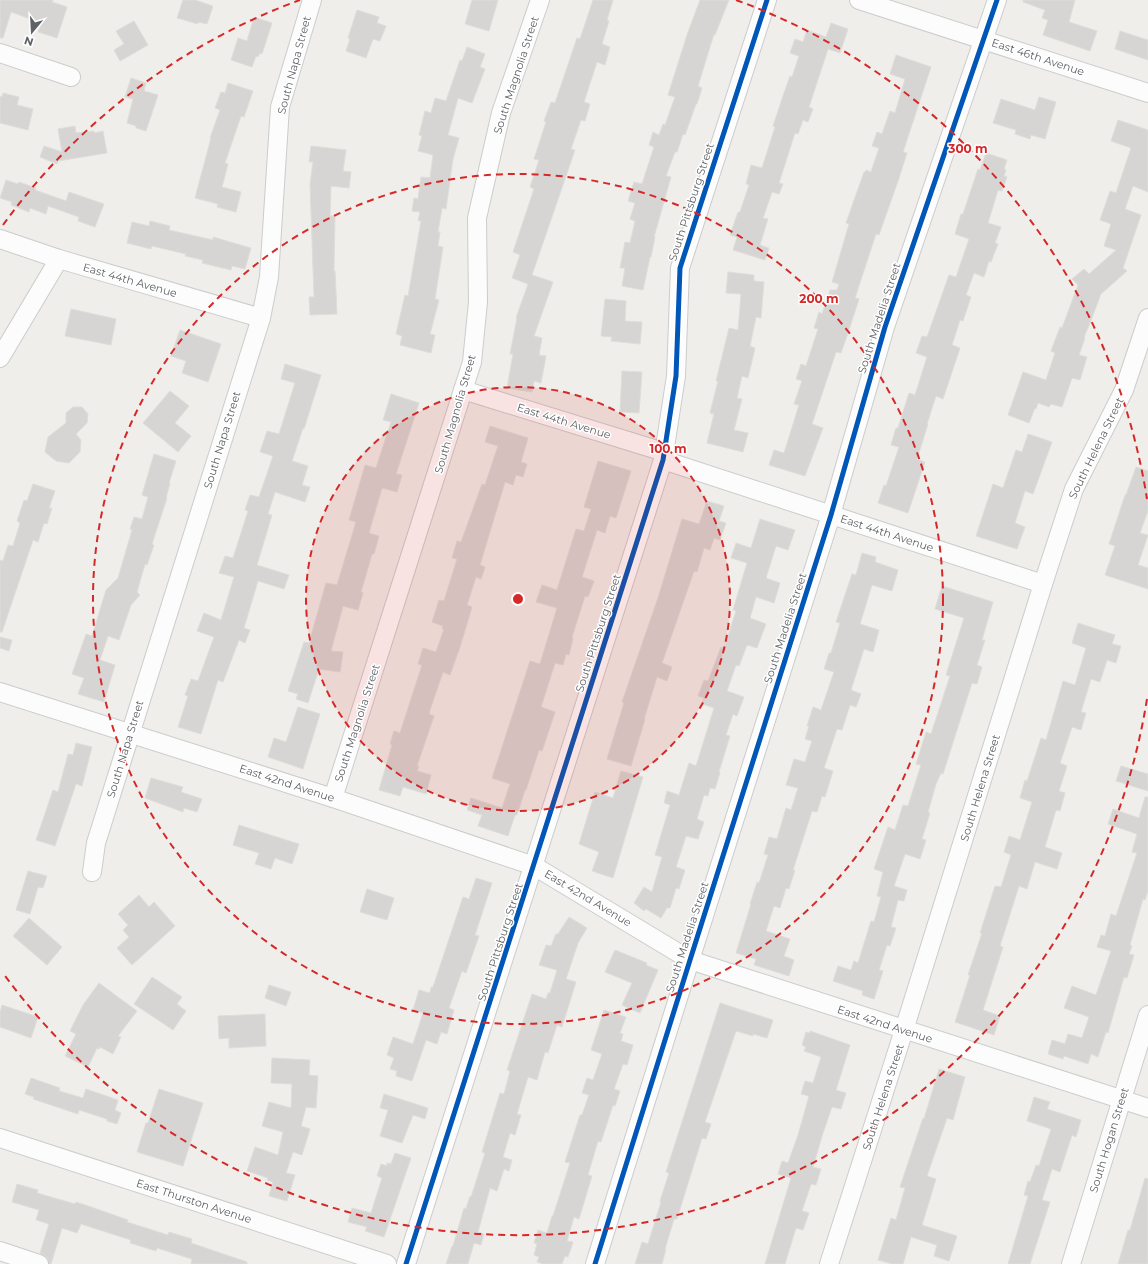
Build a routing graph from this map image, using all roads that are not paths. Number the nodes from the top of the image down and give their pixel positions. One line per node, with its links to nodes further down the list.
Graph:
1 (310, 0): 12 (street, South Napa Street)
2 (540, 0): 15 (street, South Magnolia Street)
3 (767, 0): 16 (street, South Pittsburg Street)
4 (859, 0): 6 (street, East 46th Avenue)
5 (997, 0): 6 (street, South Madelia Street)
6 (983, 40): 9 (street, East 46th Avenue); 17 (street, South Madelia Street)
7 (0, 53): 8 (street)
8 (71, 76)
9 (1148, 93)
10 (0, 239): 11 (street, East 44th Avenue)
11 (59, 259): 12 (street, East 44th Avenue); 14 (street)
12 (260, 318): 20 (street, South Napa Street)
13 (1148, 318): 18 (street, South Helena Street)
14 (0, 358)
15 (463, 390): 16 (street, East 44th Avenue); 21 (street, South Magnolia Street)
16 (664, 456): 17 (street, East 44th Avenue); 22 (street, South Pittsburg Street)
17 (831, 515): 18 (street, East 44th Avenue); 24 (street, South Madelia Street)
18 (1043, 584): 26 (street, South Helena Street)
19 (0, 692): 20 (street, East 42nd Avenue)
20 (130, 733): 21 (street, East 42nd Avenue); 23 (street, South Napa Street)
21 (333, 798): 22 (street, East 42nd Avenue)
22 (534, 866): 24 (street, East 42nd Avenue); 33 (street, South Pittsburg Street)
23 (92, 872)
24 (690, 960): 26 (street, East 42nd Avenue); 34 (street, South Madelia Street)
25 (1148, 1015): 27 (street, South Hogan Street)
26 (904, 1030): 27 (street, East 42nd Avenue); 35 (street, South Helena Street)
27 (1122, 1100): 28 (street, East 42nd Avenue); 36 (street, South Hogan Street)
28 (1148, 1108)
29 (0, 1139): 32 (street, East Thurston Avenue)
30 (0, 1251): 31 (street)
31 (39, 1264)
32 (387, 1264)
33 (406, 1264)
34 (595, 1264)
35 (829, 1264)
36 (1071, 1264)

